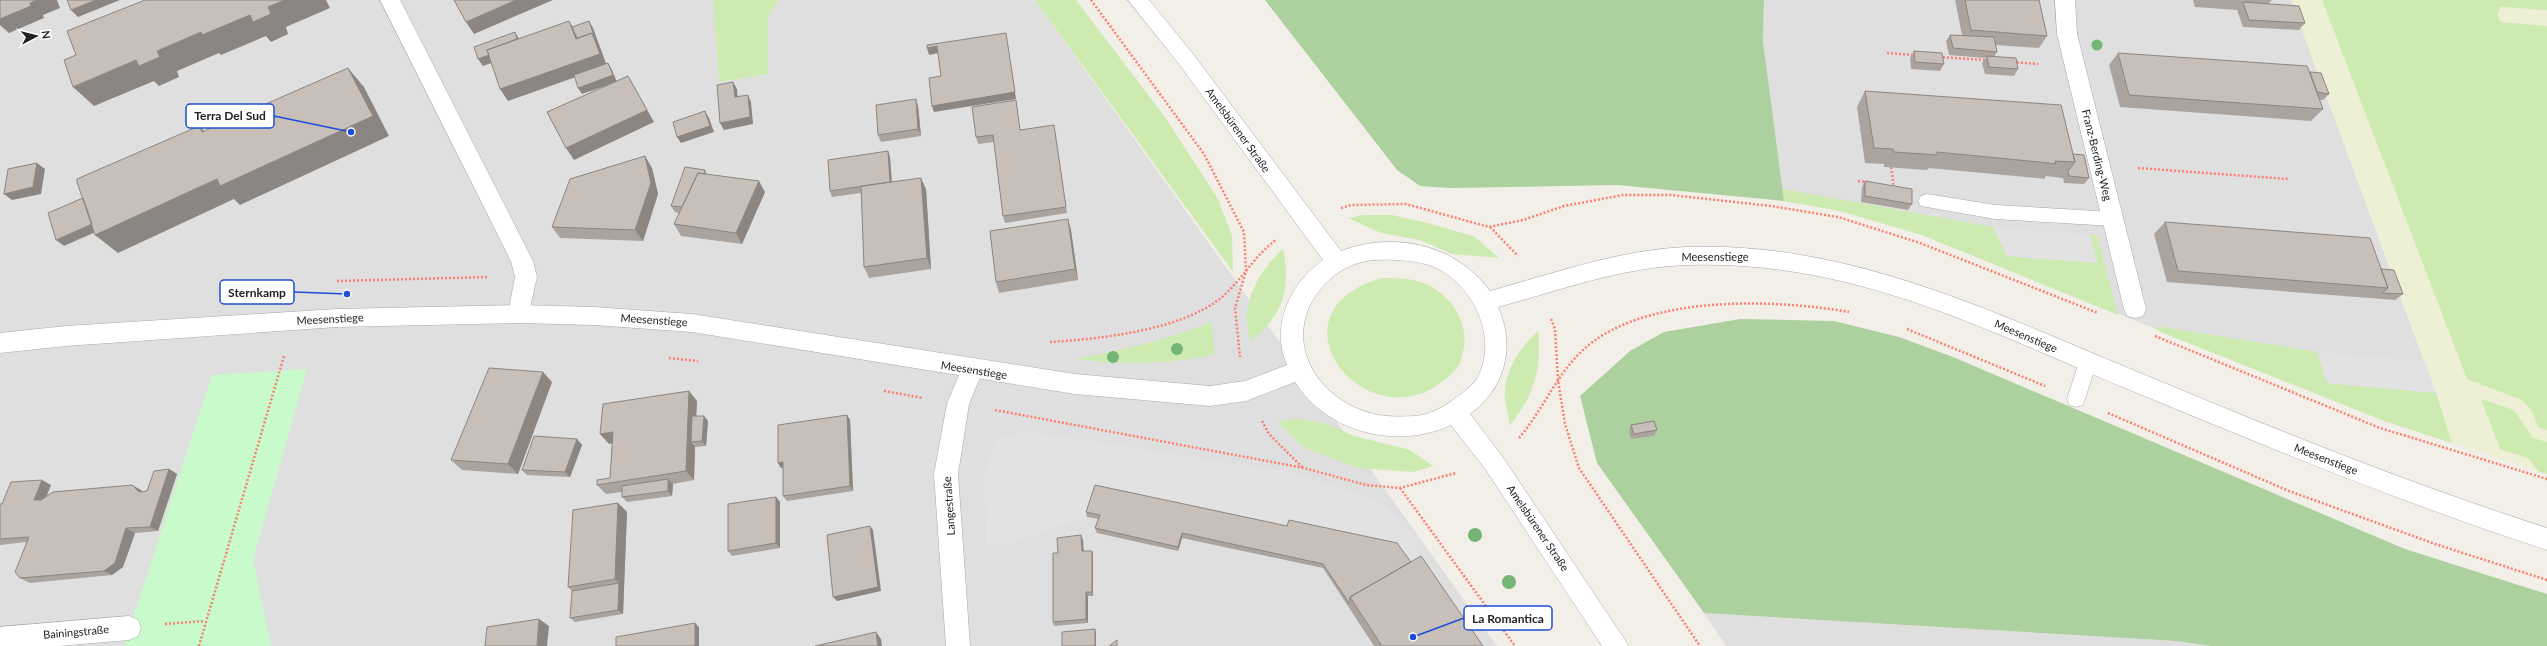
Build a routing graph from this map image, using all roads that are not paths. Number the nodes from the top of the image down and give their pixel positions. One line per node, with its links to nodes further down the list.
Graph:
1 (390, 0): 9 (street)
2 (1138, 0): 6 (street, Amelsbürener Straße)
3 (2065, 0): 5 (street, Franz-Berding-Weg)
4 (1927, 201): 5 (lane)
5 (2113, 219): 8 (street, Franz-Berding-Weg)
6 (1337, 262): 7 (street); 13 (street)
7 (1486, 301): 11 (street, Meesenstiege); 15 (street)
8 (2135, 308)
9 (519, 314): 10 (street, Meesenstiege); 12 (street, Meesenstiege)
10 (0, 343)
11 (2088, 362): 14 (lane); 16 (street, Meesenstiege)
12 (972, 370): 13 (street, Meesenstiege); 19 (street, Langestraße)
13 (1299, 370): 15 (street)
14 (2076, 399)
15 (1456, 413): 20 (street, Amelsbürener Straße)
16 (2547, 538)
17 (128, 628): 18 (street, Bainingstraße)
18 (0, 639)
19 (958, 646)
20 (1617, 646)

